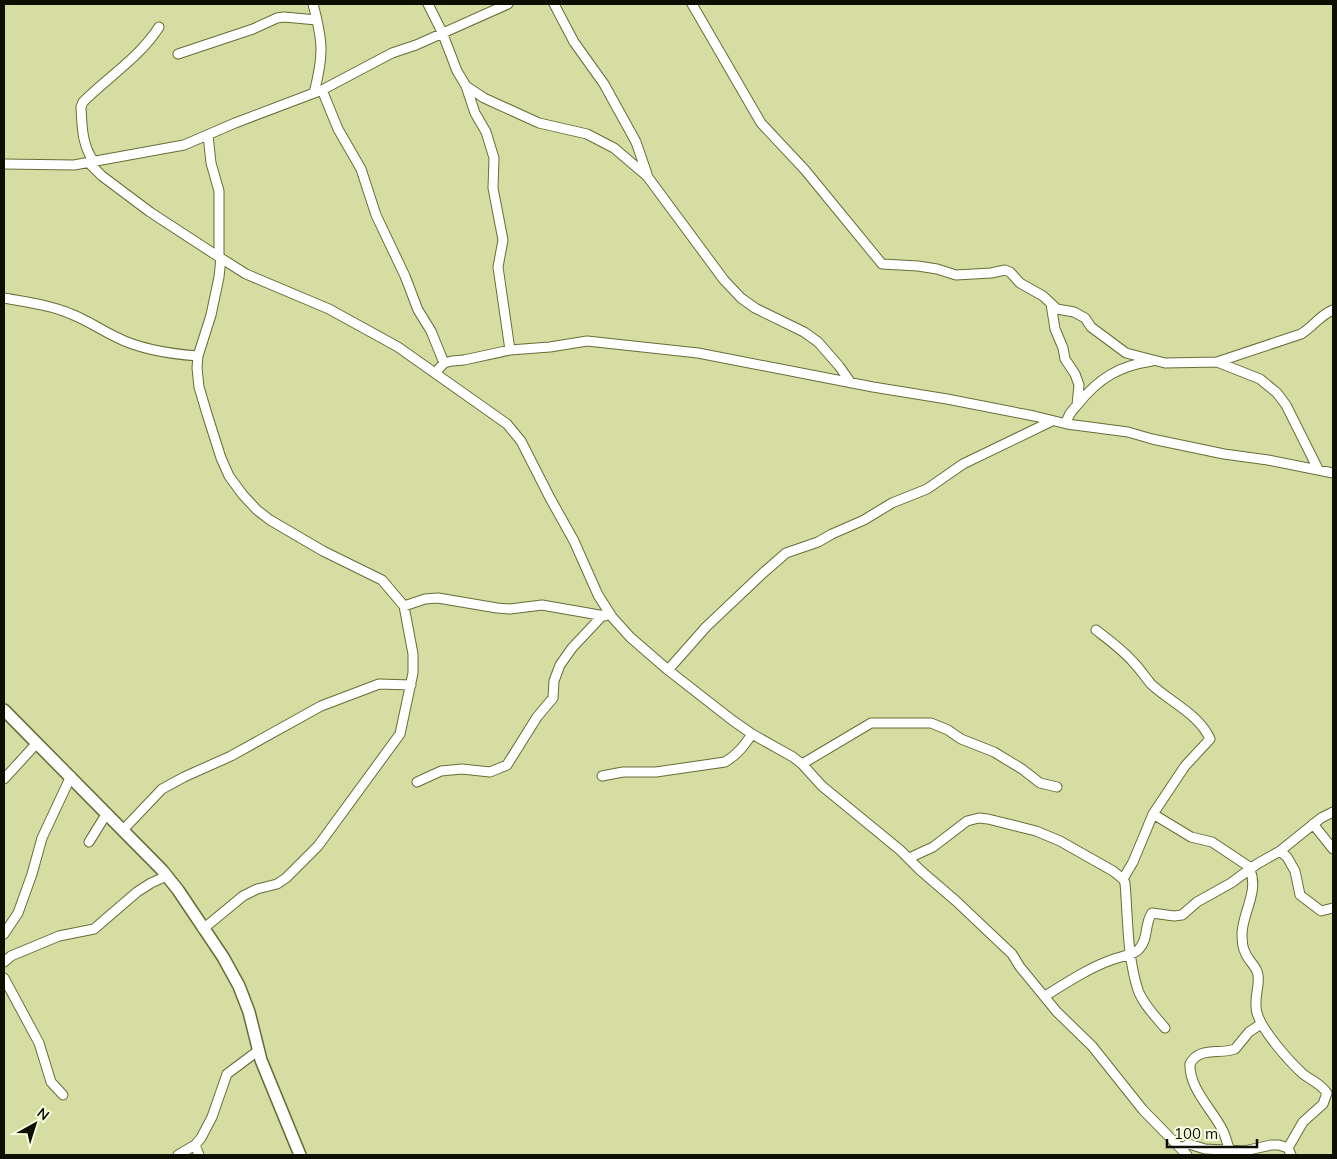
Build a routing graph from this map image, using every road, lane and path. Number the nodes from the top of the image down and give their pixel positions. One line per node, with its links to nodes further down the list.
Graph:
1 (313, 4): 6 (street)
2 (428, 4): 8 (street)
3 (508, 4): 8 (street)
4 (554, 4): 15 (street)
5 (692, 4): 18 (street)
6 (317, 20): 9 (street); 11 (street)
7 (159, 27): 13 (street)
8 (442, 32): 10 (street); 11 (street)
9 (178, 54)
10 (466, 86): 15 (street); 20 (street)
11 (318, 91): 12 (street); 24 (street)
12 (208, 135): 13 (street); 16 (street)
13 (91, 162): 14 (street); 16 (street)
14 (4, 164)
15 (648, 176): 26 (street)
16 (220, 257): 21 (street); 25 (street)
17 (4, 298): 21 (street)
18 (1051, 304): 22 (street); 27 (street)
19 (1333, 310): 23 (street)
20 (510, 350): 24 (street); 26 (street)
21 (198, 356): 32 (street)
22 (1155, 361): 23 (street); 27 (street)
23 (1217, 362): 30 (street)
24 (444, 363): 25 (street)
25 (436, 372): 33 (street)
26 (851, 382): 28 (street)
27 (1077, 406): 29 (street)
28 (1052, 420): 29 (street); 35 (street)
29 (1067, 424): 30 (street)
30 (1318, 470): 31 (street)
31 (1333, 473)
32 (404, 606): 33 (street); 36 (street)
33 (607, 616): 35 (street); 44 (street)
34 (1096, 630): 48 (street)
35 (668, 670): 38 (street)
36 (411, 684): 50 (street); 59 (street)
37 (4, 710): 39 (main road)
38 (752, 734): 40 (street); 42 (street)
39 (37, 743): 41 (main road); 43 (street)
40 (802, 764): 45 (street); 54 (street)
41 (71, 776): 47 (main road); 60 (street)
42 (602, 776)
43 (4, 779)
44 (418, 782)
45 (1057, 786)
46 (1333, 812): 49 (street)
47 (107, 813): 50 (main road); 51 (street)
48 (1153, 814): 55 (street); 57 (street)
49 (1313, 824): 52 (street); 53 (street)
50 (123, 830): 56 (main road)
51 (89, 842)
52 (1333, 849)
53 (1280, 851): 55 (street); 58 (street)
54 (908, 858): 57 (street); 64 (street)
55 (1250, 869): 61 (street); 65 (street)
56 (167, 876): 59 (main road); 62 (street)
57 (1123, 879): 61 (street)
58 (1333, 908)
59 (203, 929): 67 (main road)
60 (4, 934)
61 (1130, 954): 64 (street); 66 (street)
62 (4, 962)
63 (4, 978): 68 (street)
64 (1045, 996): 72 (street)
65 (1261, 1024): 70 (street); 71 (street)
66 (1165, 1028)
67 (259, 1050): 69 (street); 73 (main road)
68 (63, 1095)
69 (195, 1145): 74 (street); 75 (street)
70 (1230, 1150): 71 (street); 72 (street)
71 (1289, 1151)
72 (1184, 1152)
73 (301, 1154)
74 (178, 1155)
75 (199, 1155)

